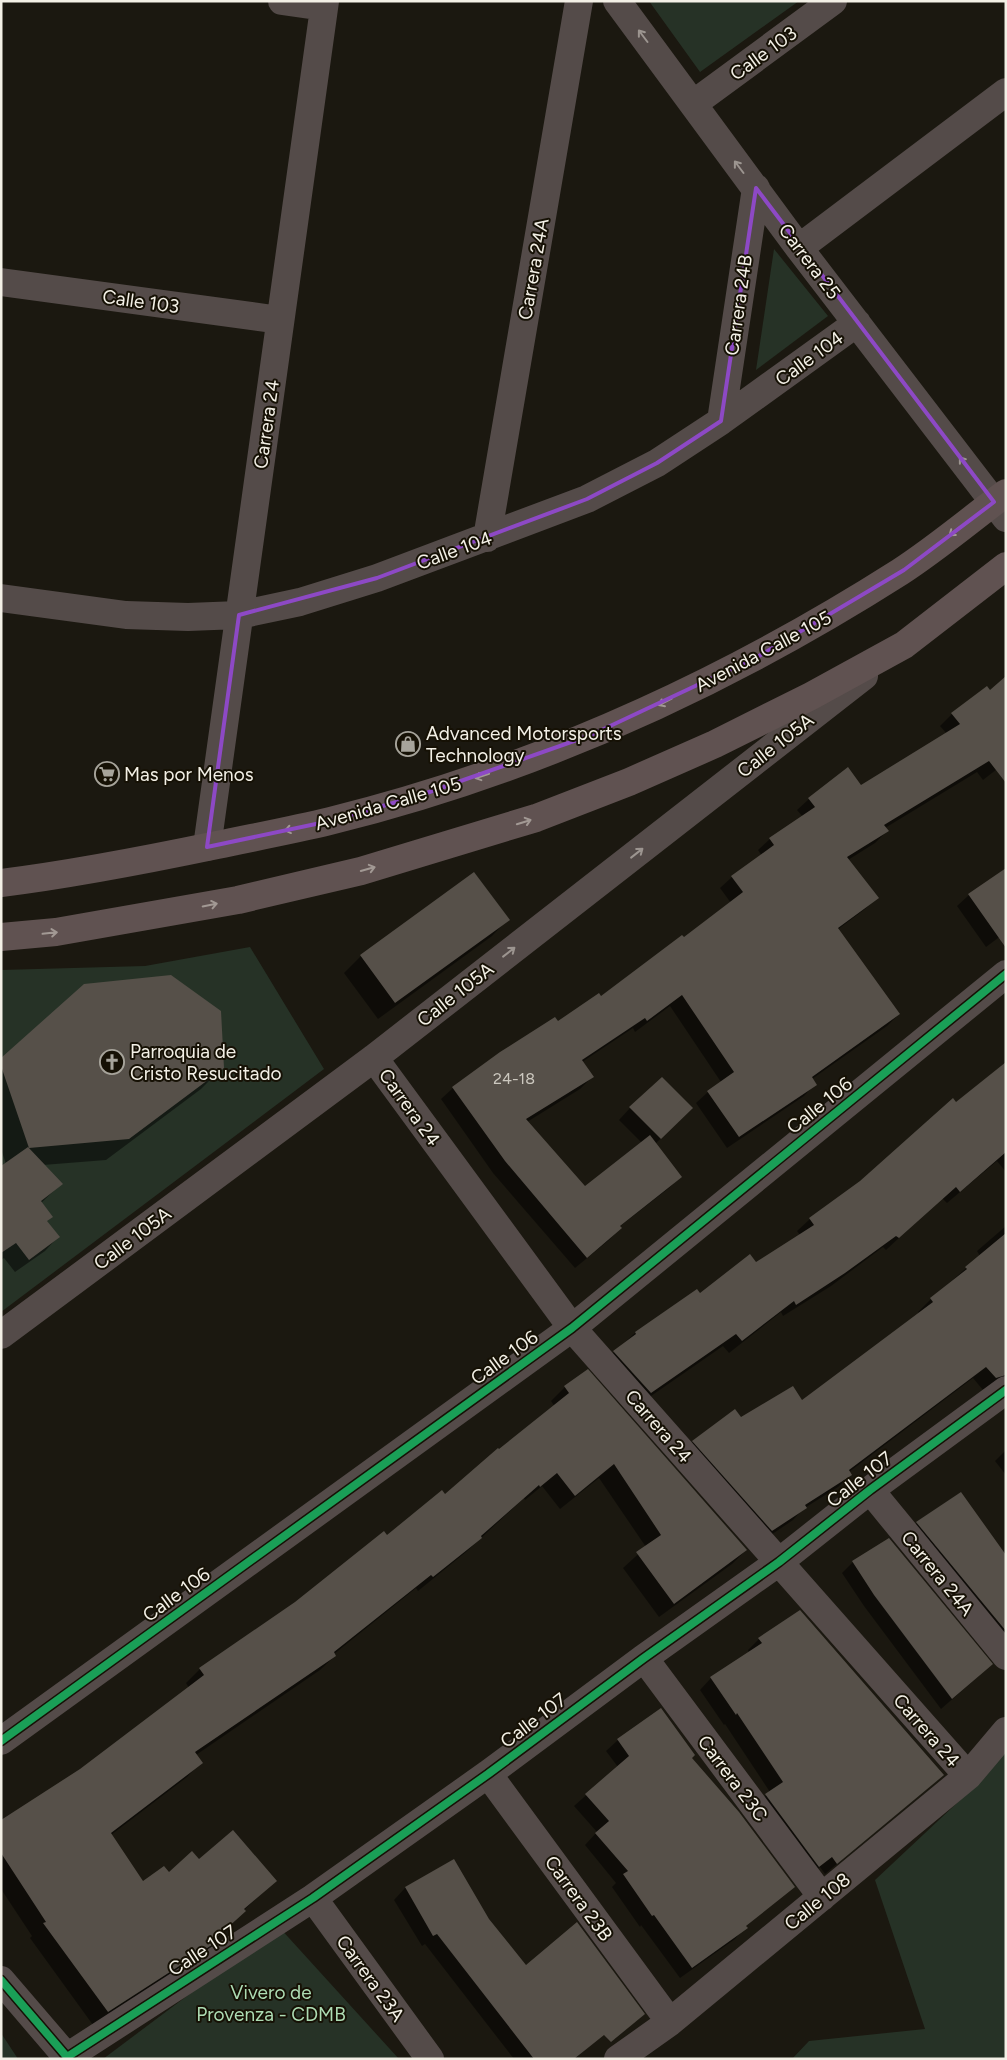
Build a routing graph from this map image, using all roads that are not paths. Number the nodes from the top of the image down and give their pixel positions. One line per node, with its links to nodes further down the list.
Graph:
1 (282, 1): 5 (street)
2 (579, 1): 15 (street, Carrera 24A)
3 (617, 1): 7 (street, Carrera 25, one-way to 3)
4 (834, 1): 7 (street, Calle 103)
5 (325, 4): 11 (street, Carrera 24)
6 (1006, 92): 9 (street)
7 (693, 104): 8 (street, Carrera 25, one-way to 7)
8 (756, 188): 9 (street, Carrera 25); 13 (street, Carrera 24B)
9 (799, 248): 12 (street, Carrera 25)
10 (1, 282): 11 (street, Calle 103)
11 (280, 320): 18 (street, Carrera 24)
12 (857, 324): 13 (street, Calle 104); 14 (street, Carrera 25, one-way to 12)
13 (721, 421): 15 (street, Calle 104)
14 (1002, 504): 20 (main road, Avenida Calle 105, one-way to 20)
15 (488, 538): 18 (street, Calle 104)
16 (1006, 566): 19 (main road)
17 (1, 598): 18 (street, Calle 104)
18 (239, 615): 20 (street, Carrera 24)
19 (904, 645): 22 (main road, one-way to 19); 24 (street, Calle 105A, one-way to 19)
20 (207, 847): 21 (main road, Avenida Calle 105)
21 (1, 883)
22 (1, 937)
23 (1006, 974): 25 (street, Calle 106)
24 (374, 1058): 25 (street, Carrera 24); 26 (street, Calle 105A)
25 (572, 1328): 29 (street, Carrera 24); 33 (street, Calle 106)
26 (1, 1335)
27 (1006, 1390): 28 (street, Calle 107)
28 (870, 1490): 29 (street, Calle 107); 30 (street, Carrera 24A)
29 (779, 1562): 31 (street, Calle 107); 35 (street, Carrera 24)
30 (1006, 1656)
31 (644, 1658): 34 (street, Calle 107); 36 (street, Carrera 23C)
32 (1006, 1731): 35 (street, Calle 108)
33 (1, 1740)
34 (488, 1774): 37 (street, Calle 107); 39 (street, Carrera 23B)
35 (968, 1776): 36 (street, Calle 108)
36 (822, 1897): 39 (street, Calle 108)
37 (312, 1898): 38 (street, Calle 107); 40 (street, Carrera 23A)
38 (1, 1980)
39 (670, 2022): 41 (street, Calle 108)
40 (430, 2059)
41 (618, 2059)

